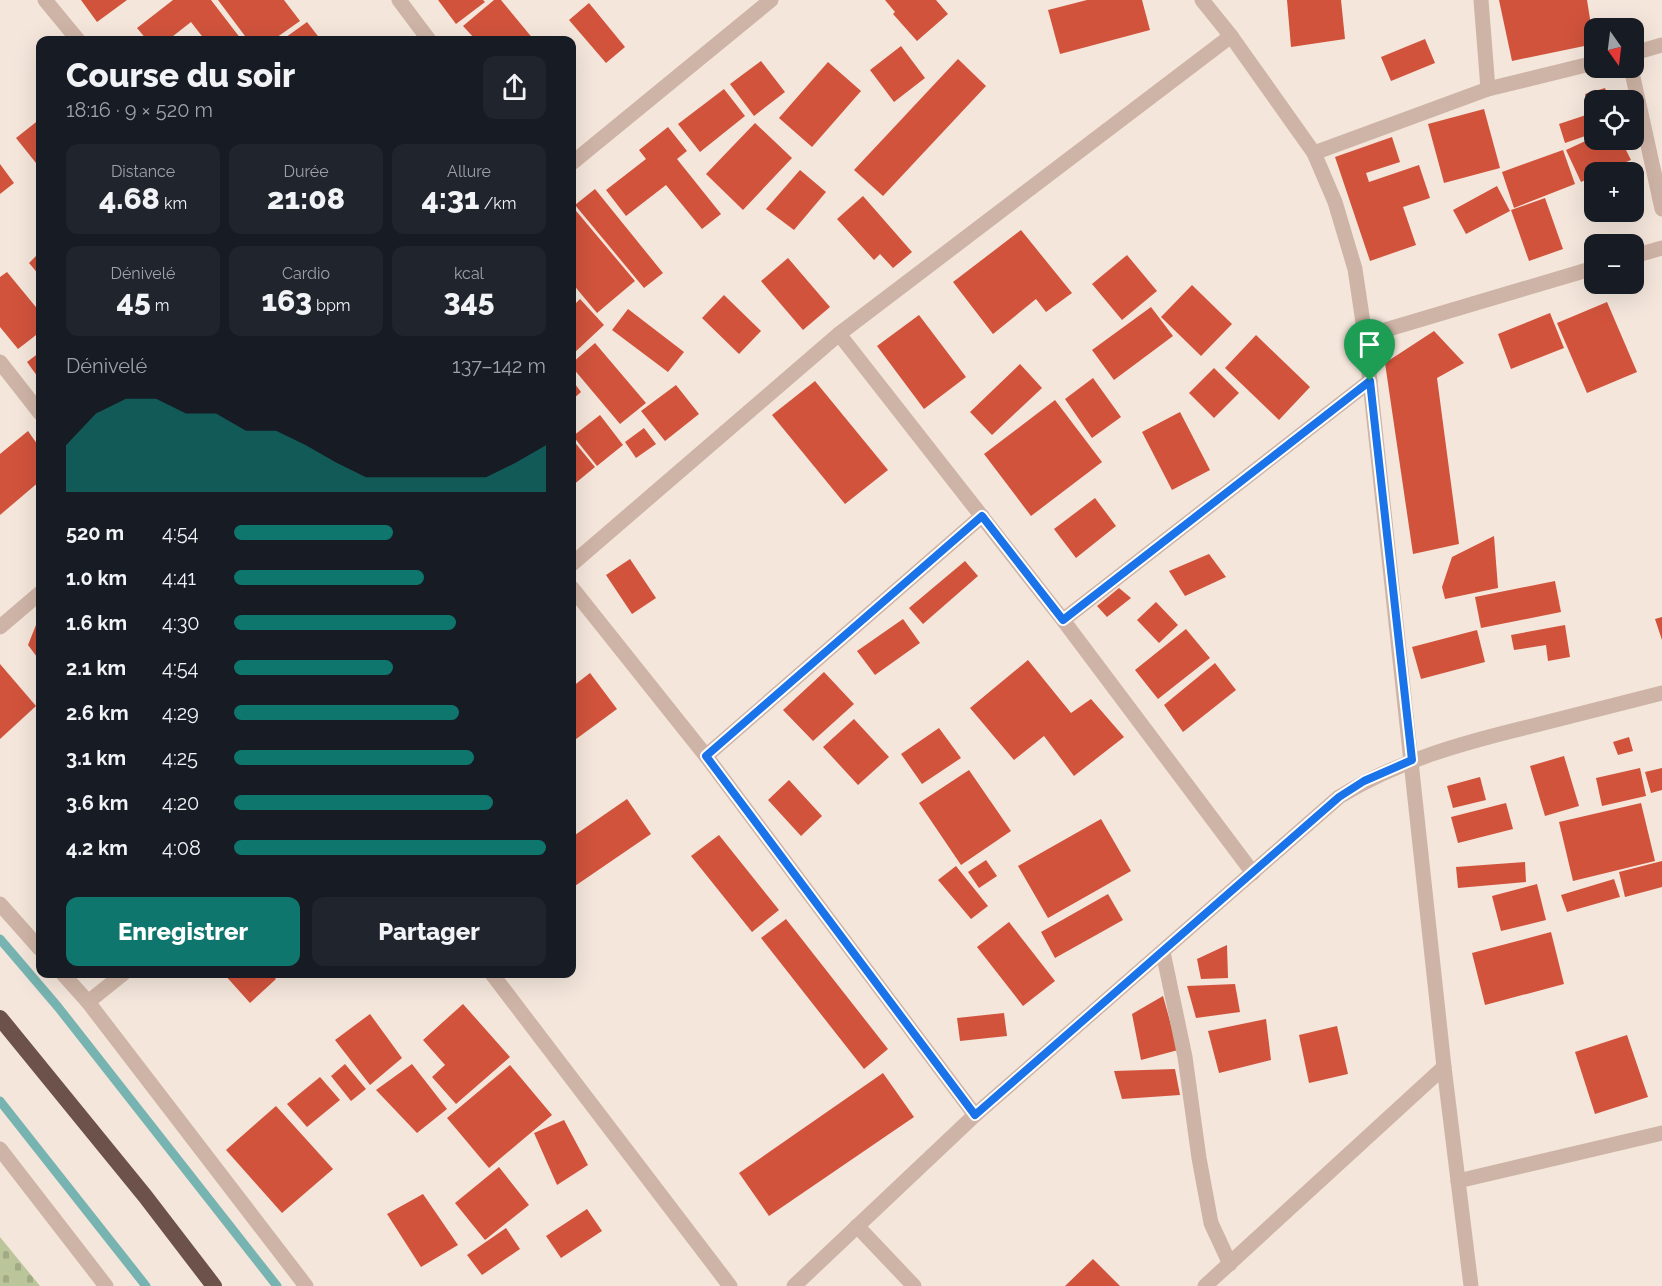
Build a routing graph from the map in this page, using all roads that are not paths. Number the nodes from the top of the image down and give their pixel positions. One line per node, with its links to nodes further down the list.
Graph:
1 (45, 0): 6 (street)
2 (399, 0): 7 (street)
3 (771, 0): 15 (street)
4 (1202, 0): 8 (street)
5 (1482, 0): 13 (street)
6 (75, 36)
7 (426, 36)
8 (1230, 36): 14 (street); 20 (street)
9 (1662, 45): 10 (street)
10 (1644, 50)
11 (1584, 65): 13 (street)
12 (1633, 78): 16 (street)
13 (1488, 89): 14 (street)
14 (1314, 153): 21 (street)
15 (576, 159)
16 (1662, 209)
17 (1662, 248): 18 (street)
18 (1644, 253)
19 (1584, 271): 21 (street)
20 (838, 334): 25 (street); 26 (street)
21 (1365, 336): 23 (street)
22 (0, 362): 24 (street)
23 (1370, 381): 29 (street); 33 (street)
24 (36, 408)
25 (982, 516): 29 (street); 32 (street)
26 (576, 561)
27 (576, 593): 32 (street)
28 (36, 596): 30 (street)
29 (1063, 620): 34 (street)
30 (0, 627)
31 (1662, 693): 33 (street)
32 (706, 756): 44 (street)
33 (1412, 760): 34 (street); 43 (street)
34 (1253, 873): 37 (street)
35 (0, 904): 36 (street)
36 (36, 944)
37 (1162, 952): 44 (street); 49 (street)
38 (67, 978): 41 (street)
39 (118, 978): 41 (street)
40 (495, 978): 53 (street)
41 (88, 1002): 52 (street)
42 (0, 1018): 51 (highway)
43 (1444, 1067): 47 (street); 49 (street)
44 (975, 1115): 48 (street)
45 (1662, 1133): 47 (street)
46 (0, 1149): 50 (street)
47 (1458, 1180): 57 (street)
48 (857, 1226): 54 (street); 55 (street)
49 (1230, 1264): 56 (street)
50 (106, 1286)
51 (214, 1286)
52 (306, 1286)
53 (730, 1286)
54 (794, 1286)
55 (914, 1286)
56 (1205, 1286)
57 (1471, 1286)

